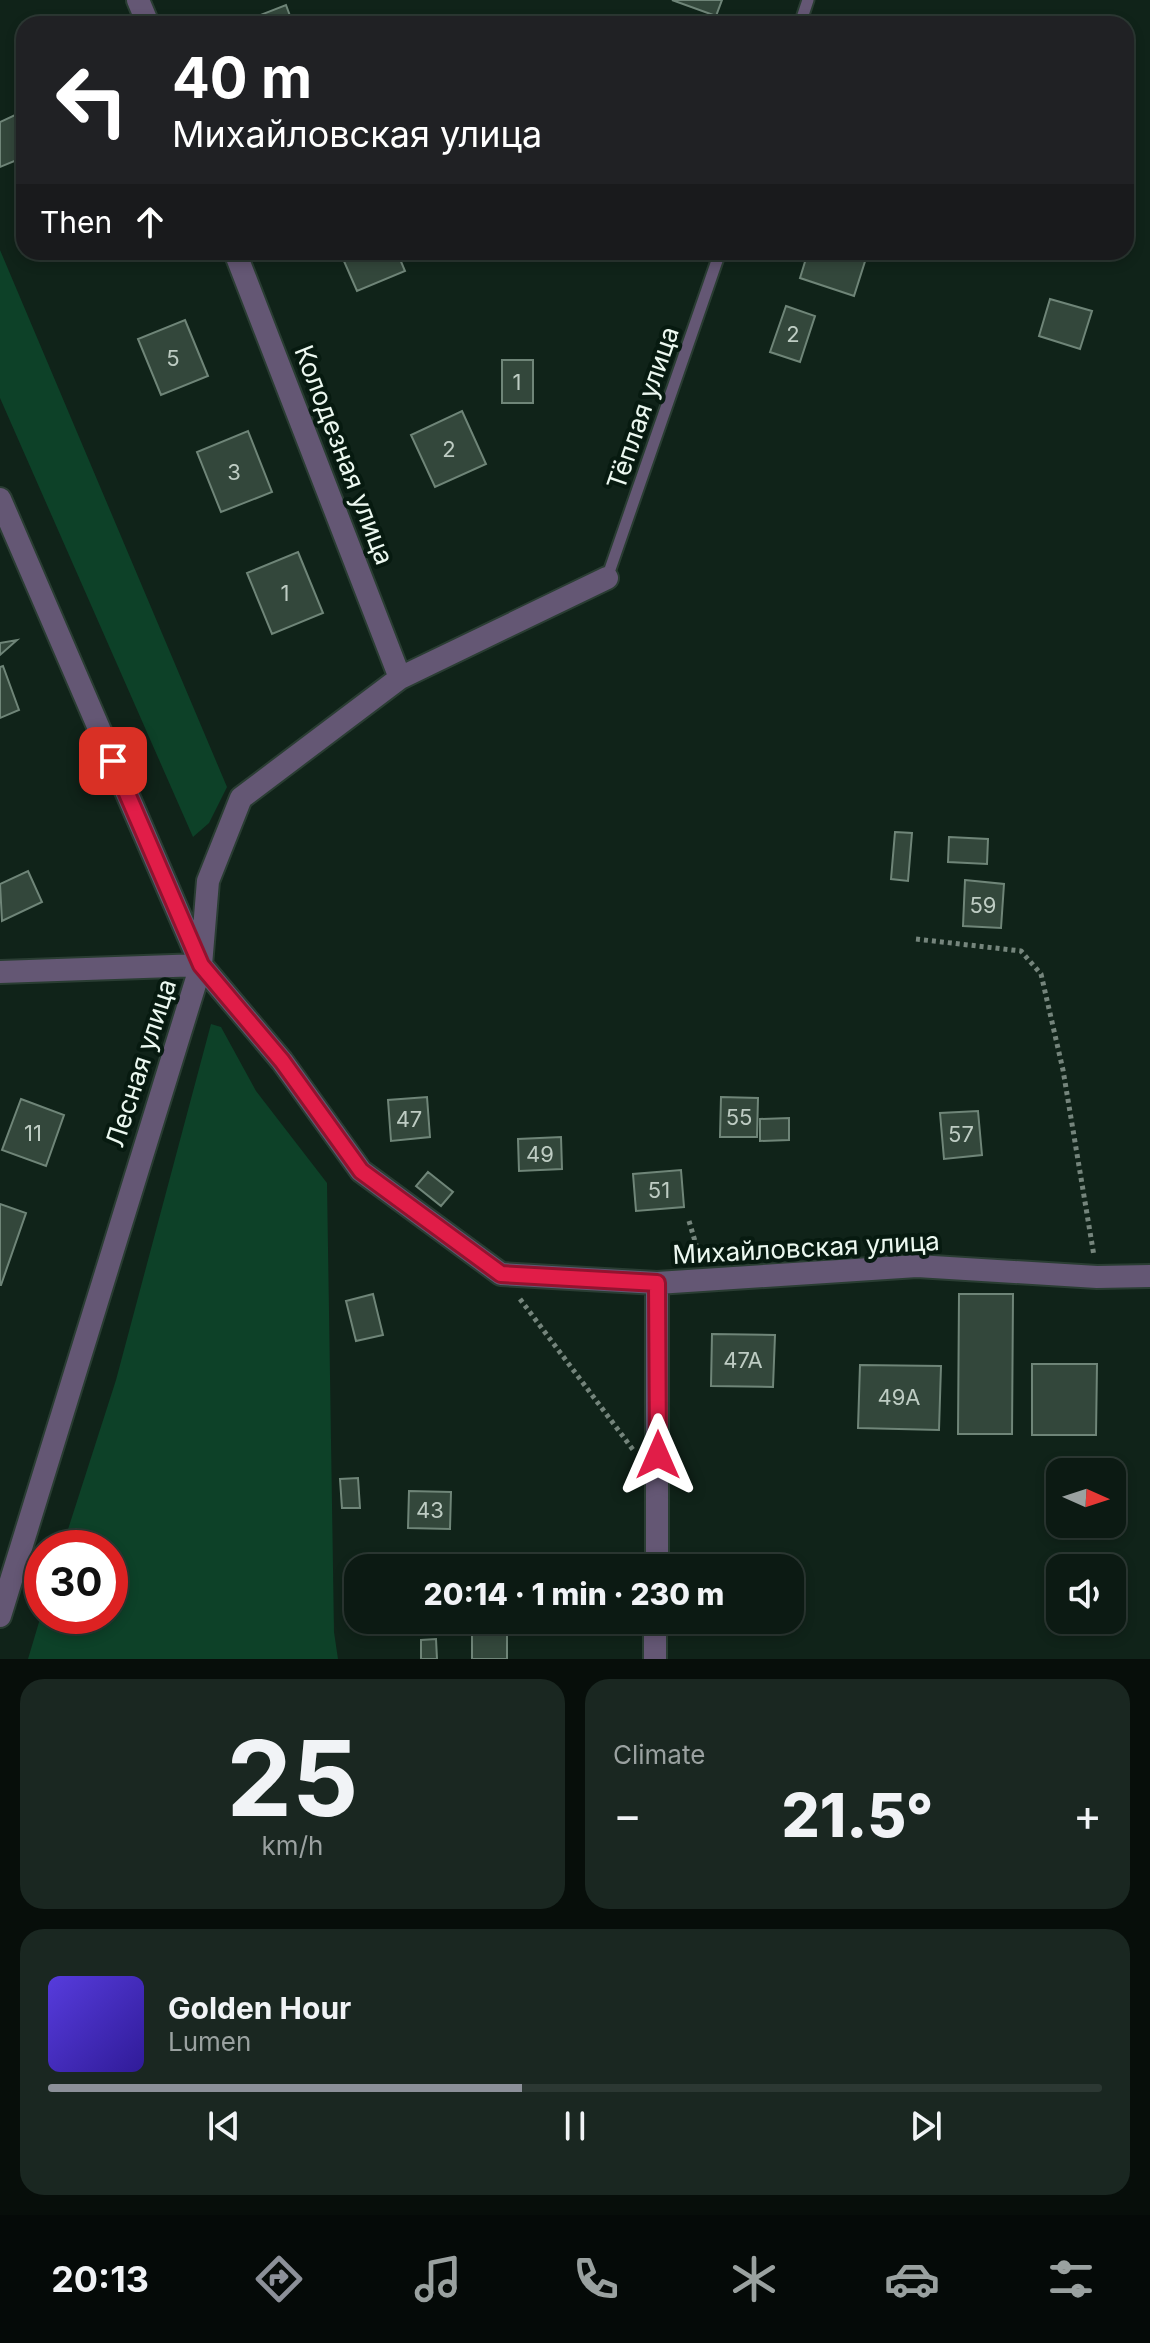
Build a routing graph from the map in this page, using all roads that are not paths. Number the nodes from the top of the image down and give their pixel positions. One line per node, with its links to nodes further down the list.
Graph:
1 (238, 260): 5 (street, Колодезная улица)
2 (717, 260): 4 (lane, Тёплая улица)
3 (0, 499): 6 (street, Лесная улица)
4 (607, 578): 5 (street)
5 (400, 678): 6 (street)
6 (201, 965): 7 (street); 9 (street, Михайловская улица); 11 (street, Лесная улица)
7 (0, 972)
8 (1150, 1276): 9 (street, Михайловская улица)
9 (657, 1283): 10 (street, Михайловская улица)
10 (657, 1554)
11 (0, 1616)
12 (655, 1634): 13 (street)
13 (655, 1659)

